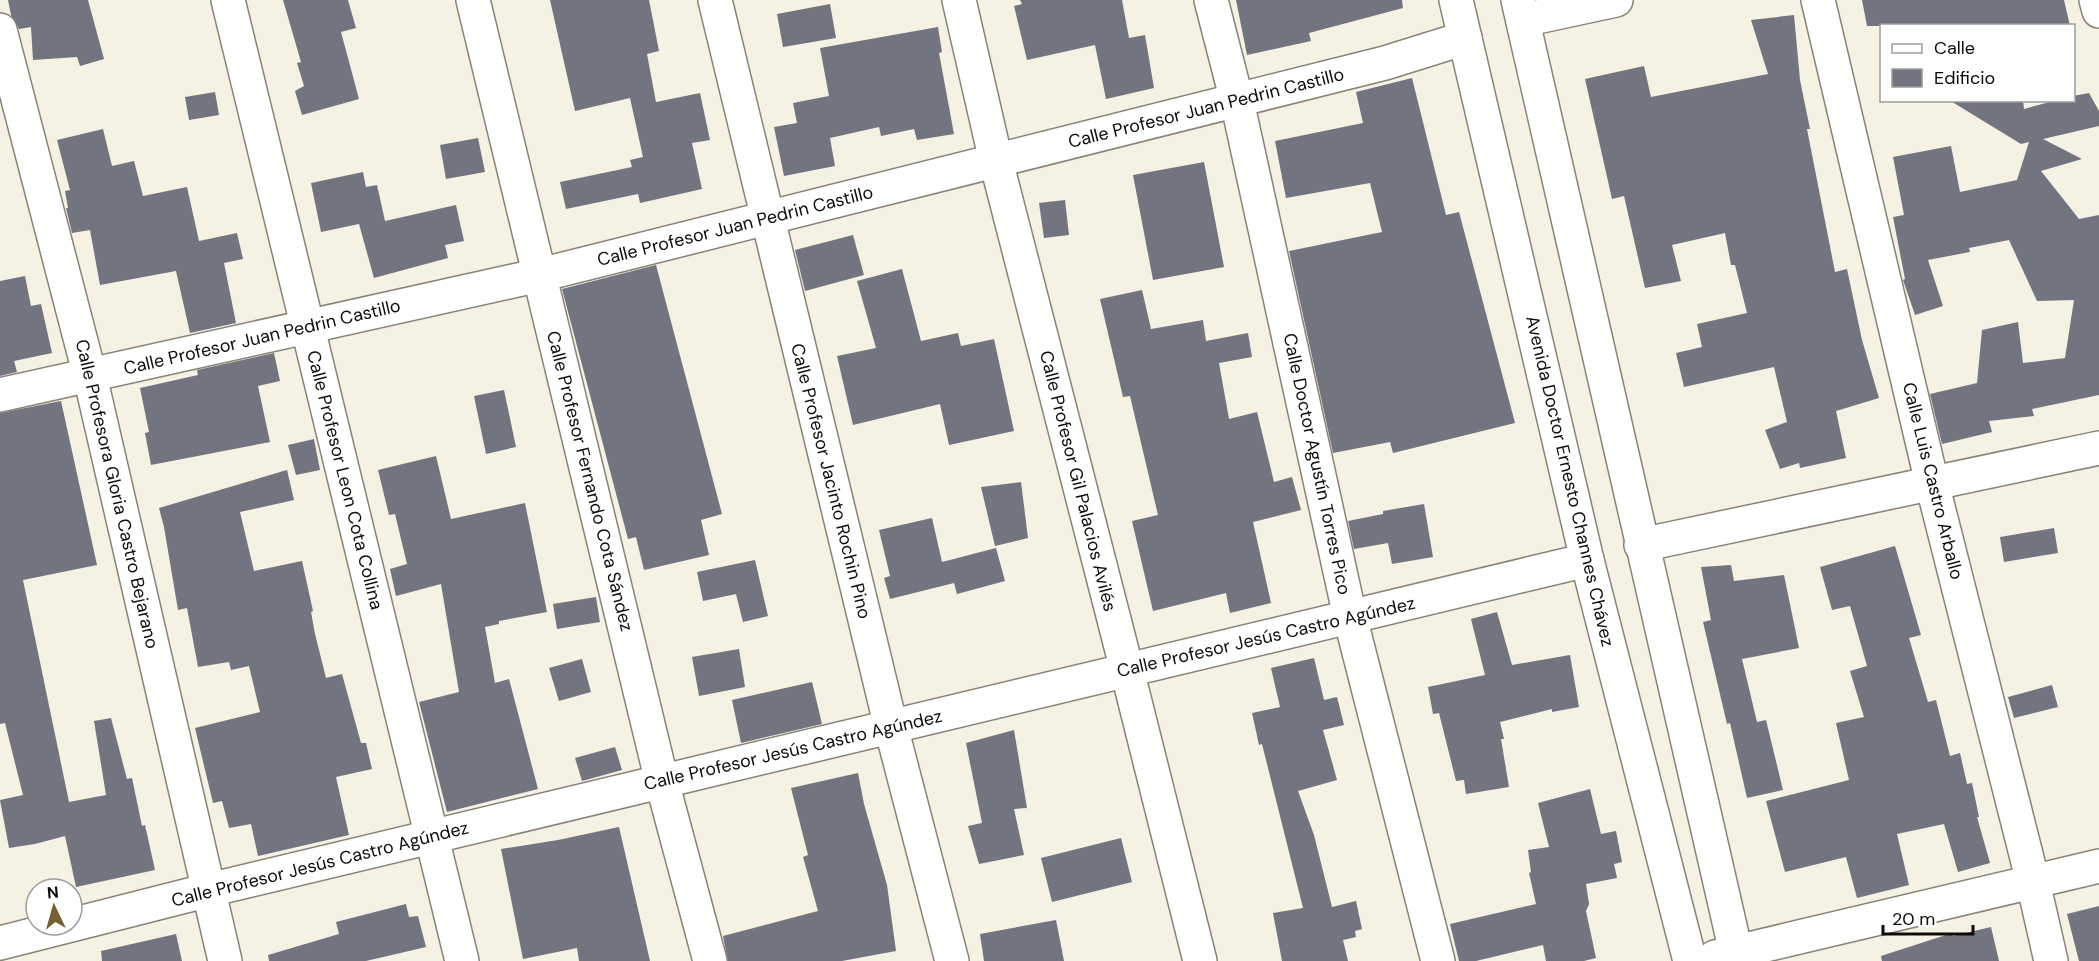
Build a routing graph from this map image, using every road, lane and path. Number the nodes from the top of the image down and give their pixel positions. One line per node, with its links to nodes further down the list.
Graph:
1 (228, 0): 18 (street, Calle Profesor Leon Cota Collina)
2 (473, 0): 17 (street, Calle Profesor Fernando Cota Sández)
3 (715, 0): 16 (street, Calle Profesor Jacinto Rochin Pino)
4 (959, 0): 15 (street, Calle Profesor Gil Palacios Avilés)
5 (1211, 0): 14 (street, Calle Doctor Agustín Torres Pico)
6 (1456, 0): 13 (street, Avenida Doctor Ernesto Channes Chávez)
7 (1616, 0): 10 (street)
8 (1818, 0): 22 (street, Calle Luis Castro Arballo)
9 (2096, 0): 11 (street)
10 (1520, 10): 23 (street)
11 (2099, 11)
12 (0, 30): 19 (street, Calle Profesora Gloria Castro Bejarano)
13 (1465, 38): 14 (street, Calle Profesor Juan Pedrin Castillo); 24 (street, Avenida Doctor Ernesto Channes Chávez)
14 (1237, 101): 15 (street, Calle Profesor Juan Pedrin Castillo); 25 (street, Calle Doctor Agustín Torres Pico)
15 (996, 161): 16 (street, Calle Profesor Juan Pedrin Castillo); 26 (street, Calle Profesor Gil Palacios Avilés)
16 (767, 218): 17 (street, Calle Profesor Juan Pedrin Castillo); 27 (street, Calle Profesor Jacinto Rochin Pino)
17 (540, 275): 18 (street, Calle Profesor Juan Pedrin Castillo); 28 (street, Calle Profesor Fernando Cota Sández)
18 (308, 327): 19 (street, Calle Profesor Juan Pedrin Castillo); 29 (street, Calle Profesor Leon Cota Collina)
19 (90, 376): 20 (street, Calle Profesor Juan Pedrin Castillo); 32 (street, Calle Profesora Gloria Castro Bejarano)
20 (0, 395)
21 (2099, 448): 22 (street)
22 (1932, 483): 23 (street); 31 (street, Calle Luis Castro Arballo)
23 (1641, 545): 34 (street)
24 (1587, 560): 25 (street, Calle Profesor Jesús Castro Agúndez); 41 (street, Avenida Doctor Ernesto Channes Chávez)
25 (1350, 617): 26 (street, Calle Profesor Jesús Castro Agúndez); 40 (street, Calle Doctor Agustín Torres Pico)
26 (1127, 670): 27 (street, Calle Profesor Jesús Castro Agúndez); 39 (street, Calle Profesor Gil Palacios Avilés)
27 (891, 727): 28 (street, Calle Profesor Jesús Castro Agúndez); 38 (street, Calle Profesor Jacinto Rochin Pino)
28 (662, 782): 29 (street, Calle Profesor Jesús Castro Agúndez); 37 (street, Calle Profesor Fernando Cota Sández)
29 (432, 837): 32 (street, Calle Profesor Jesús Castro Agúndez); 36 (street, Calle Profesor Leon Cota Collina)
30 (2099, 867): 31 (street)
31 (2033, 882): 34 (street); 43 (street, Calle Luis Castro Arballo)
32 (209, 890): 33 (street, Calle Profesor Jesús Castro Agúndez); 35 (street, Calle Profesora Gloria Castro Bejarano)
33 (0, 943)
34 (1737, 956): 42 (street)
35 (225, 961)
36 (462, 961)
37 (710, 961)
38 (952, 961)
39 (1200, 961)
40 (1438, 961)
41 (1690, 961)
42 (1703, 961)
43 (2051, 961)

